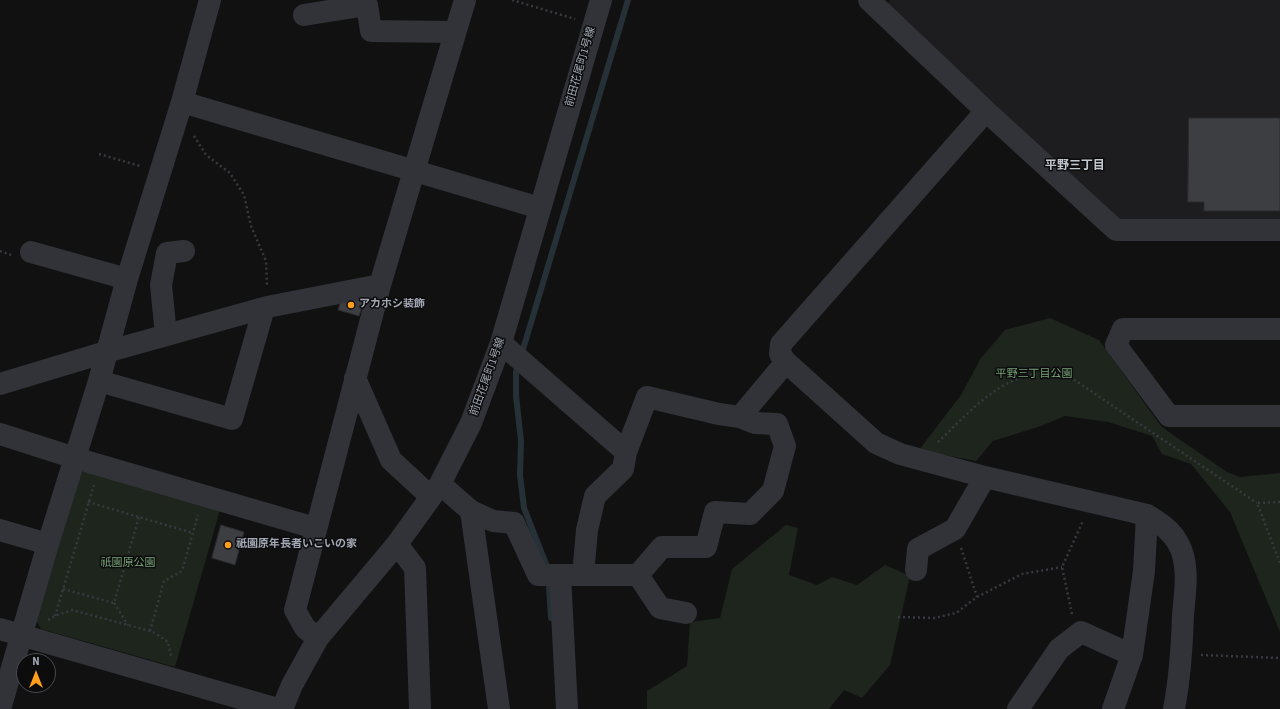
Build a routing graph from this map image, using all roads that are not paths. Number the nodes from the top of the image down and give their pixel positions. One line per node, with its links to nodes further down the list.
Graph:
1 (210, 0): 7 (street)
2 (465, 0): 6 (street)
3 (601, 0): 10 (street, 前田花尾町1号線)
4 (869, 0): 8 (street)
5 (304, 15): 6 (street)
6 (455, 32): 9 (street)
7 (182, 102): 9 (street); 14 (street)
8 (986, 111): 11 (street); 21 (street)
9 (413, 170): 10 (street); 15 (street)
10 (540, 208): 20 (street, 前田花尾町1号線)
11 (1280, 230)
12 (184, 251): 18 (street)
13 (31, 252): 14 (street)
14 (127, 279): 19 (street)
15 (380, 285): 16 (street); 22 (street)
16 (265, 308): 18 (street); 23 (street)
17 (1280, 329): 25 (street)
18 (166, 335): 19 (street)
19 (106, 352): 23 (street); 24 (street)
20 (514, 354): 28 (street); 31 (street, 前田花尾町1号線)
21 (786, 362): 26 (street); 30 (street)
22 (355, 378): 31 (street); 34 (street)
23 (99, 381): 29 (street)
24 (0, 384)
25 (1280, 416)
26 (740, 417): 28 (street); 41 (street)
27 (0, 434): 29 (street)
28 (626, 452): 40 (street)
29 (75, 458): 34 (street); 36 (street)
30 (985, 477): 33 (street); 38 (street)
31 (435, 490): 32 (street); 37 (street, 前田花尾町1号線)
32 (471, 510): 39 (street); 51 (street)
33 (1147, 515): 46 (street); 55 (street)
34 (315, 528): 45 (street)
35 (0, 530): 36 (street)
36 (48, 544): 44 (street)
37 (397, 544): 45 (street, 前田花尾町1号線); 50 (street)
38 (916, 570)
39 (551, 575): 40 (street); 52 (street)
40 (583, 575): 41 (street)
41 (638, 575): 42 (street)
42 (686, 613)
43 (0, 629): 44 (street)
44 (22, 636): 47 (street); 48 (street)
45 (318, 638): 49 (street, 前田花尾町1号線)
46 (1132, 655): 53 (street); 54 (street)
47 (0, 709)
48 (278, 709)
49 (282, 709)
50 (420, 709)
51 (499, 709)
52 (567, 709)
53 (1018, 709)
54 (1113, 709)
55 (1174, 709)

